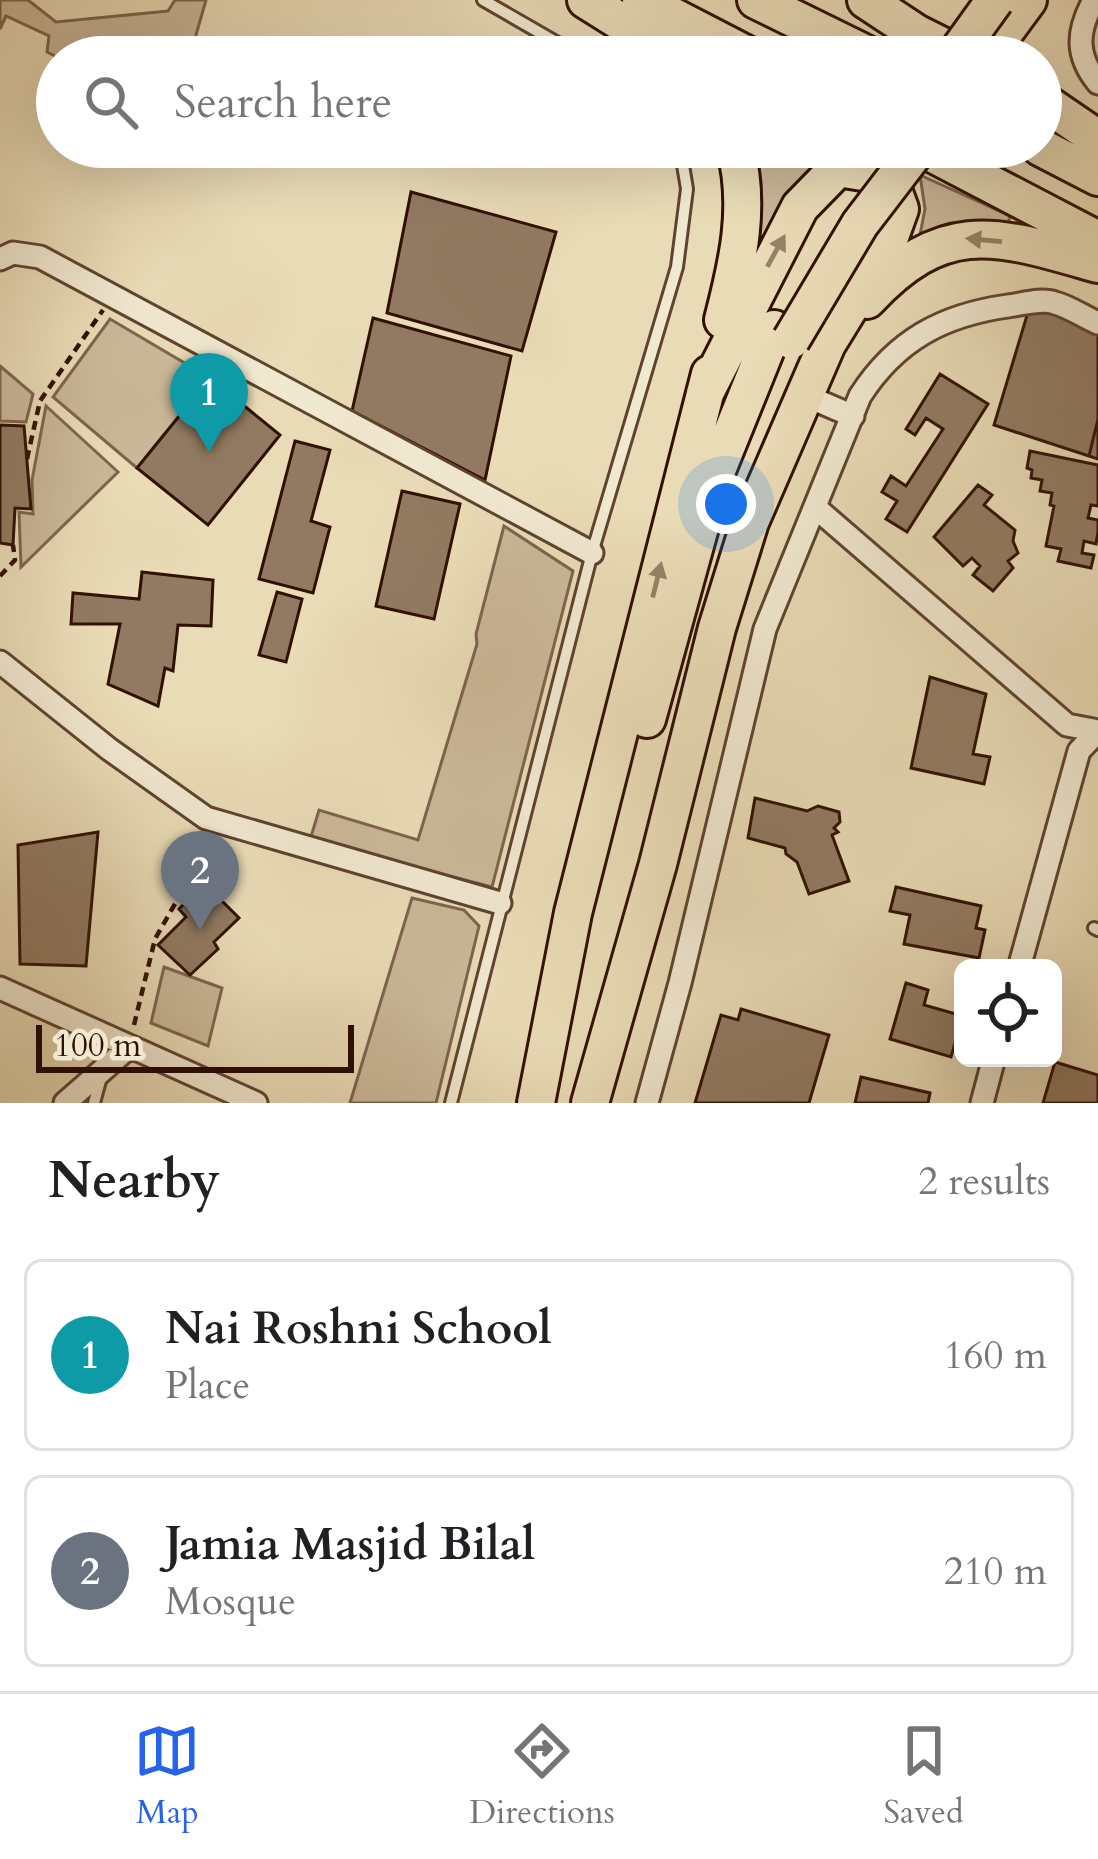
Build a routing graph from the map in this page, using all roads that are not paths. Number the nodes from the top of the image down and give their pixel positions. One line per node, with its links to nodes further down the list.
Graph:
1 (483, 0): 9 (lane)
2 (586, 0): 10 (highway)
3 (641, 0): 11 (highway)
4 (756, 0): 12 (highway)
5 (866, 0): 13 (highway)
6 (995, 0): 14 (highway, bridge)
7 (1028, 0): 15 (highway)
8 (1094, 0): 16 (street)
9 (546, 36)
10 (643, 36)
11 (710, 36)
12 (829, 36)
13 (925, 36)
14 (965, 36)
15 (1001, 36)
16 (1098, 83)
17 (1062, 115): 18 (highway)
18 (1098, 140)
19 (1062, 159): 25 (highway)
20 (684, 168): 35 (lane)
21 (740, 168): 31 (highway)
22 (873, 168): 30 (highway)
23 (904, 168): 30 (highway, bridge)
24 (960, 168): 26 (highway)
25 (1098, 178)
26 (1098, 241)
27 (0, 259): 35 (street)
28 (1098, 264): 30 (highway, one-way to 30)
29 (1098, 323): 33 (street)
30 (797, 338): 31 (highway, one-way to 30); 32 (highway); 48 (highway); 49 (highway)
31 (705, 394): 48 (highway, one-way to 31)
32 (804, 395): 33 (street); 50 (highway)
33 (853, 416): 34 (street)
34 (816, 508): 37 (street); 51 (street)
35 (592, 553): 38 (lane)
36 (0, 662): 38 (street)
37 (1098, 731): 39 (street)
38 (500, 903): 47 (lane)
39 (1021, 959)
40 (0, 988): 41 (street)
41 (128, 1048): 43 (street); 46 (street)
42 (992, 1067): 52 (street)
43 (104, 1069): 44 (street); 45 (lane)
44 (65, 1103)
45 (94, 1103)
46 (256, 1103)
47 (451, 1103)
48 (536, 1103)
49 (580, 1103)
50 (590, 1103)
51 (647, 1103)
52 (982, 1103)

